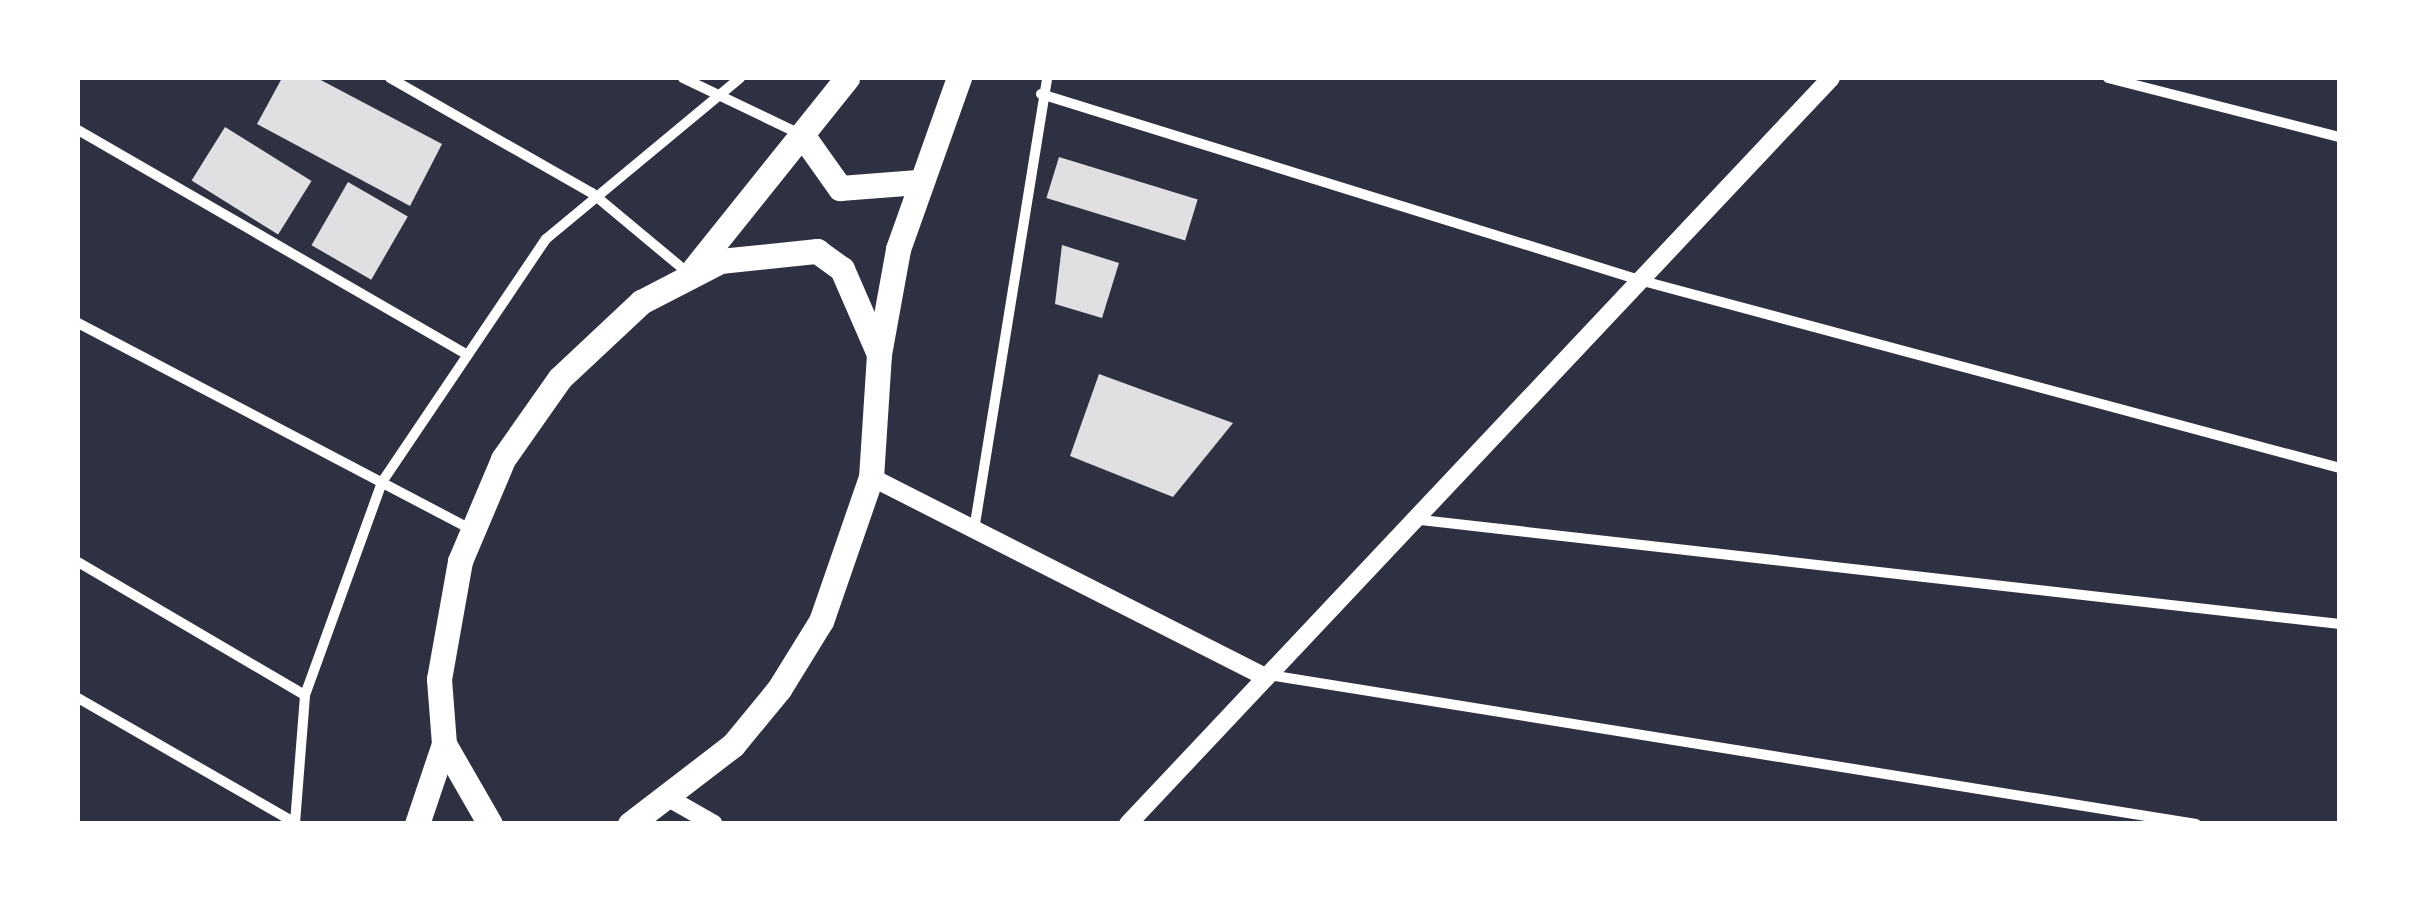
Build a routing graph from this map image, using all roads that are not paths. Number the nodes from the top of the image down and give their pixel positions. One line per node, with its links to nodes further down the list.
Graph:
1 (390, 78): 15 (street)
2 (683, 78): 10 (street)
3 (740, 78): 10 (street)
4 (846, 78): 12 (main road)
5 (959, 78): 14 (main road)
6 (1047, 78): 9 (street)
7 (1830, 78): 17 (street)
8 (2108, 78): 13 (street)
9 (1041, 94): 17 (street); 26 (street)
10 (722, 100): 12 (street); 15 (street)
11 (78, 130): 19 (street)
12 (803, 136): 14 (main road); 16 (main road)
13 (2340, 136)
14 (918, 182): 20 (main road)
15 (592, 192): 16 (street); 19 (street)
16 (689, 274): 20 (main road); 25 (main road)
17 (1643, 281): 21 (street); 24 (street)
18 (78, 324): 23 (street)
19 (462, 352): 23 (street)
20 (879, 354): 22 (main road)
21 (2340, 468)
22 (870, 477): 26 (street); 33 (main road)
23 (382, 482): 25 (street); 30 (street)
24 (1421, 520): 28 (street); 29 (street)
25 (472, 529): 32 (main road)
26 (974, 530): 29 (street)
27 (78, 562): 30 (street)
28 (2340, 624)
29 (1260, 674): 39 (street); 40 (street)
30 (305, 694): 34 (street)
31 (78, 698): 34 (street)
32 (444, 744): 35 (main road); 36 (main road)
33 (672, 800): 37 (main road); 38 (street)
34 (295, 823)
35 (417, 824)
36 (490, 824)
37 (630, 824)
38 (714, 824)
39 (1128, 824)
40 (2196, 824)

